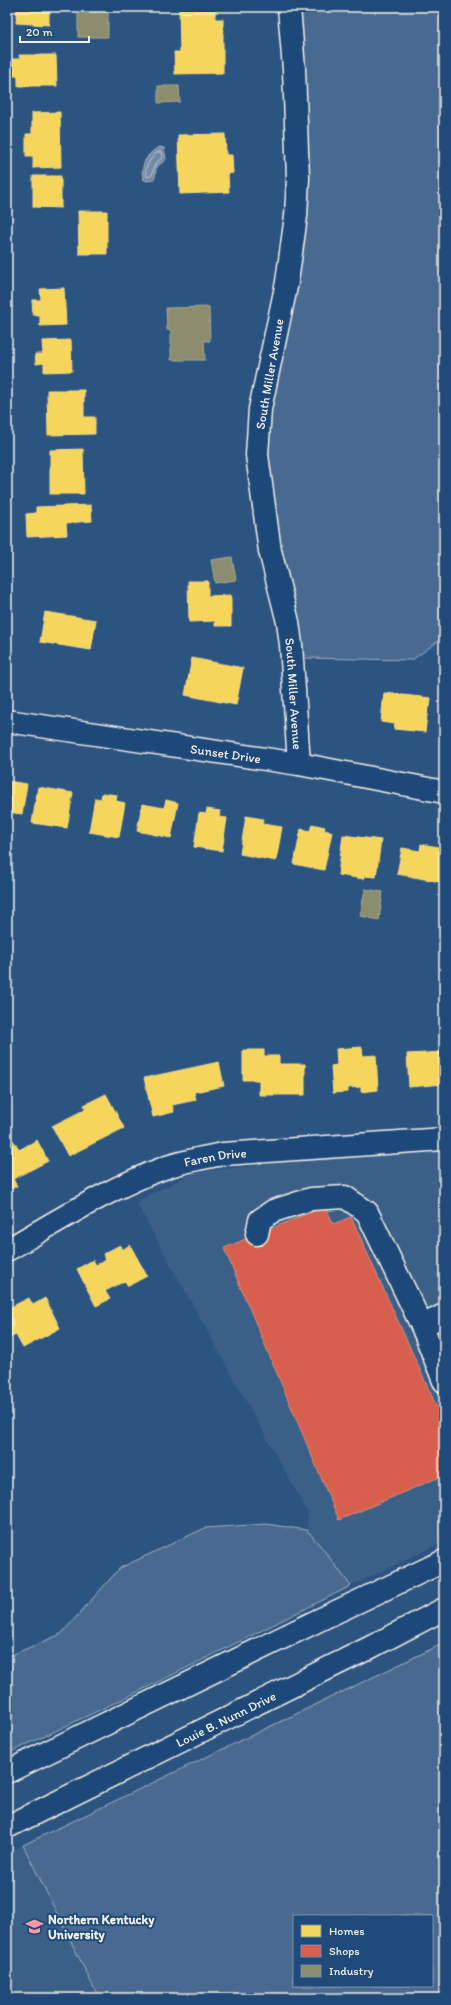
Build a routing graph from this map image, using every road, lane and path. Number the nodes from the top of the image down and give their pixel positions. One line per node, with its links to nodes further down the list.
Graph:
1 (288, 7): 3 (street, South Miller Avenue)
2 (7, 721): 3 (street, Sunset Drive)
3 (299, 764): 4 (street, Sunset Drive)
4 (444, 792)
5 (444, 1139): 7 (street, Faren Drive)
6 (257, 1234): 9 (street)
7 (7, 1250)
8 (444, 1315): 9 (street)
9 (422, 1326): 10 (street)
10 (444, 1381)
11 (444, 1561): 13 (street)
12 (444, 1609): 14 (street, Louie B. Nunn Drive)
13 (7, 1772)
14 (7, 1827)

